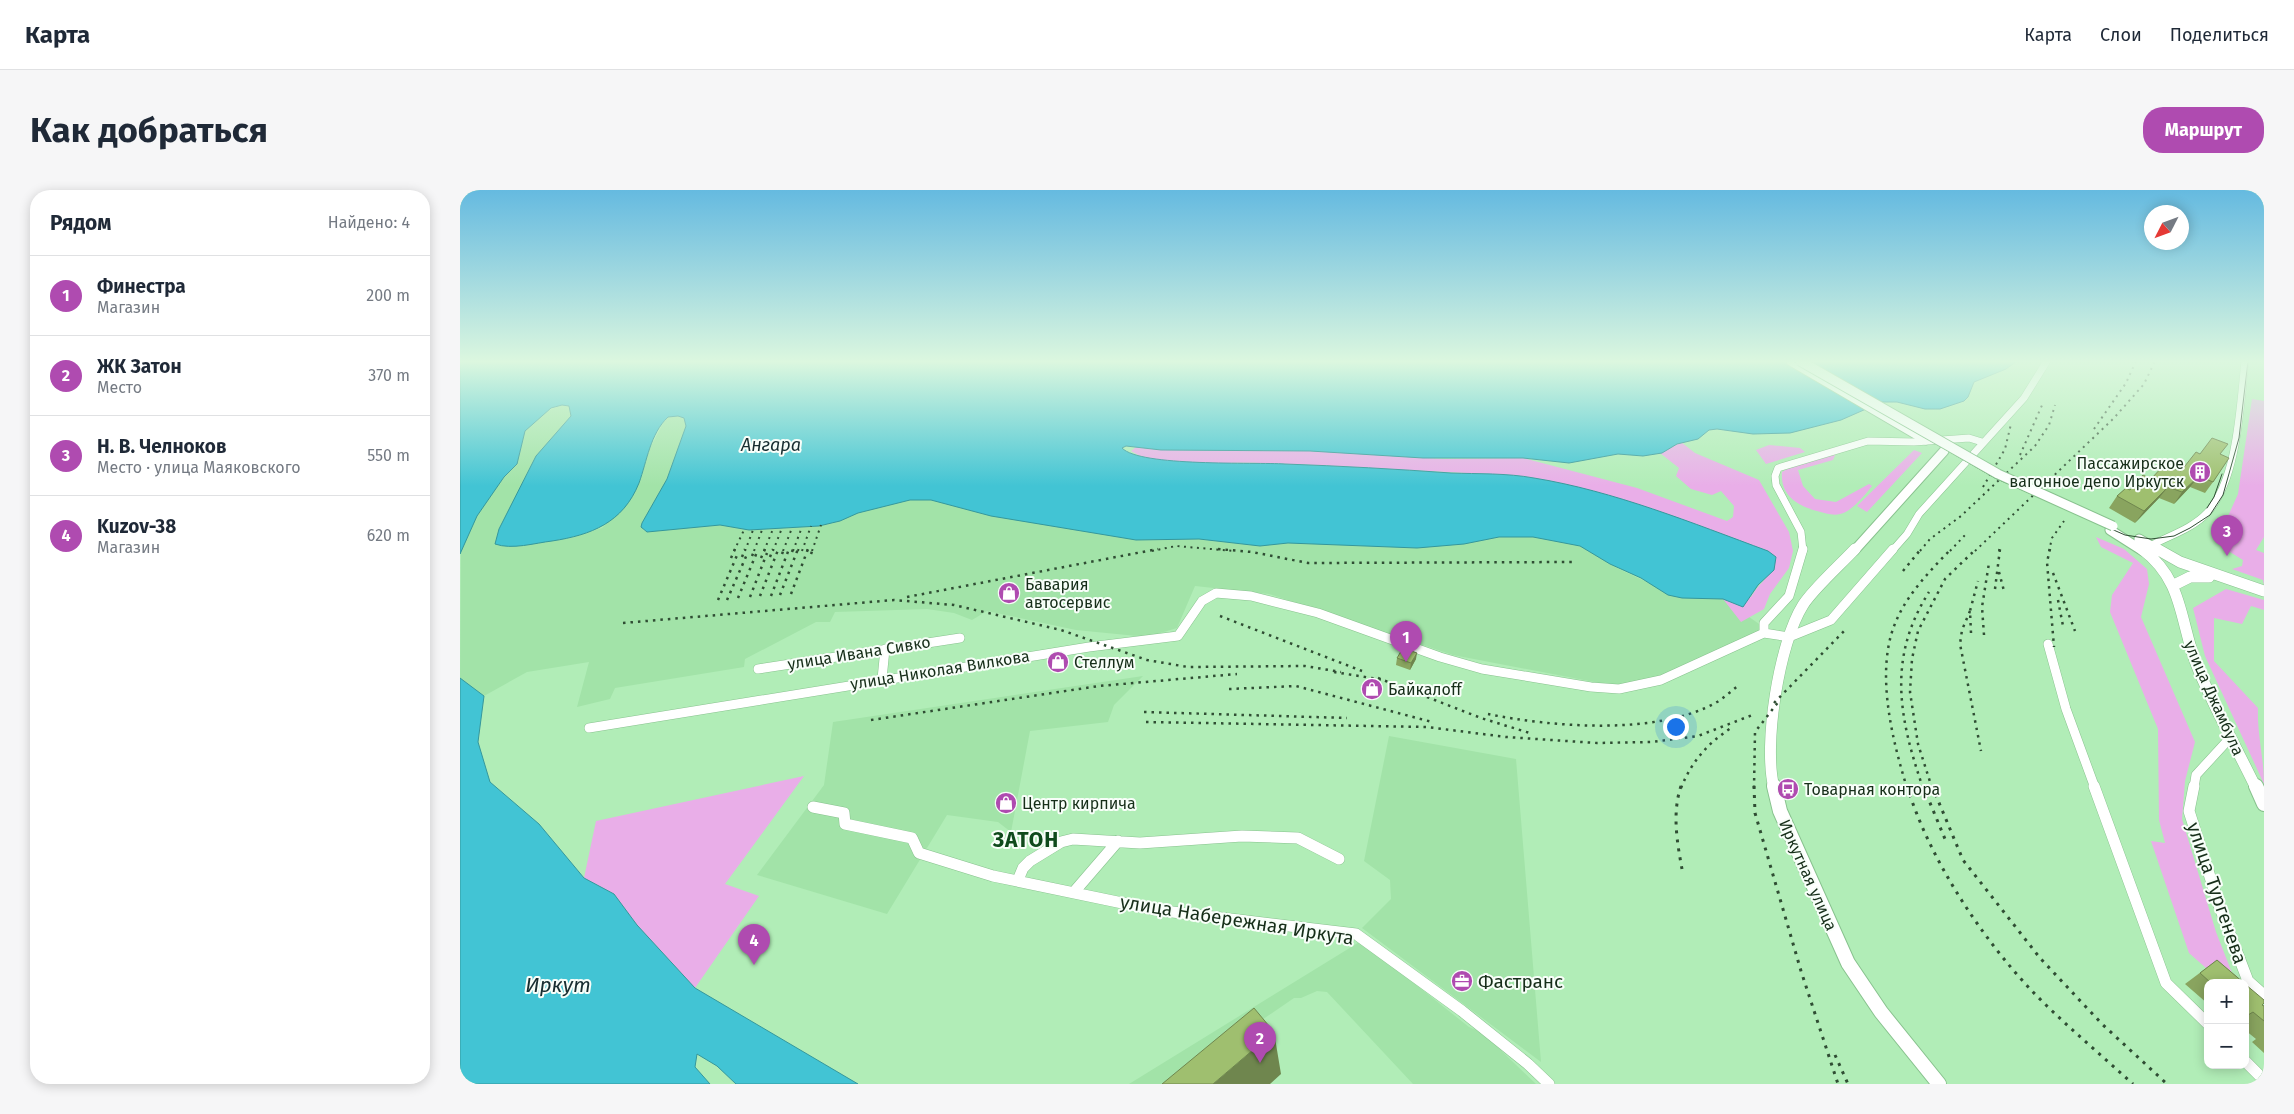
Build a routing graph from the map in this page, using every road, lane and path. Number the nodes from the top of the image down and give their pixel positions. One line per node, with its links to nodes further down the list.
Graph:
1 (1861, 403): 6 (main road)
2 (1873, 403): 7 (main road, bridge)
3 (2019, 403): 5 (street)
4 (2240, 403): 9 (street)
5 (1982, 442): 13 (street); 14 (street)
6 (1944, 451): 7 (main road); 14 (main road, Иркутная улица)
7 (2111, 528): 8 (main road, улица Джамбула); 9 (main road)
8 (2132, 541): 9 (main road); 11 (main road, улица Джамбула)
9 (2150, 546): 10 (main road)
10 (2224, 579): 11 (main road); 12 (main road)
11 (2174, 585): 21 (main road, улица Джамбула)
12 (2264, 591)
13 (1764, 633): 14 (street); 19 (street, улица Николая Вилкова)
14 (1789, 636): 34 (main road, Иркутная улица)
15 (960, 638): 17 (street, улица Ивана Сивко)
16 (2048, 644): 30 (street)
17 (885, 649): 18 (street, улица Ивана Сивко); 19 (street)
18 (758, 669)
19 (882, 679): 20 (street, улица Николая Вилкова)
20 (589, 728)
21 (2230, 738): 22 (main road, улица Джамбула); 29 (street, улица Тургенева)
22 (2261, 792): 23 (main road, улица Джамбула)
23 (2264, 804)
24 (813, 807): 27 (street, улица Набережная Иркута)
25 (1118, 841): 26 (street); 27 (street); 28 (street)
26 (1339, 859)
27 (1018, 880): 28 (street, улица Набережная Иркута)
28 (1074, 892): 33 (street, улица Набережная Иркута)
29 (2264, 995)
30 (2204, 1020)
31 (2249, 1065): 32 (street)
32 (2264, 1080)
33 (1549, 1084)
34 (1939, 1084)

